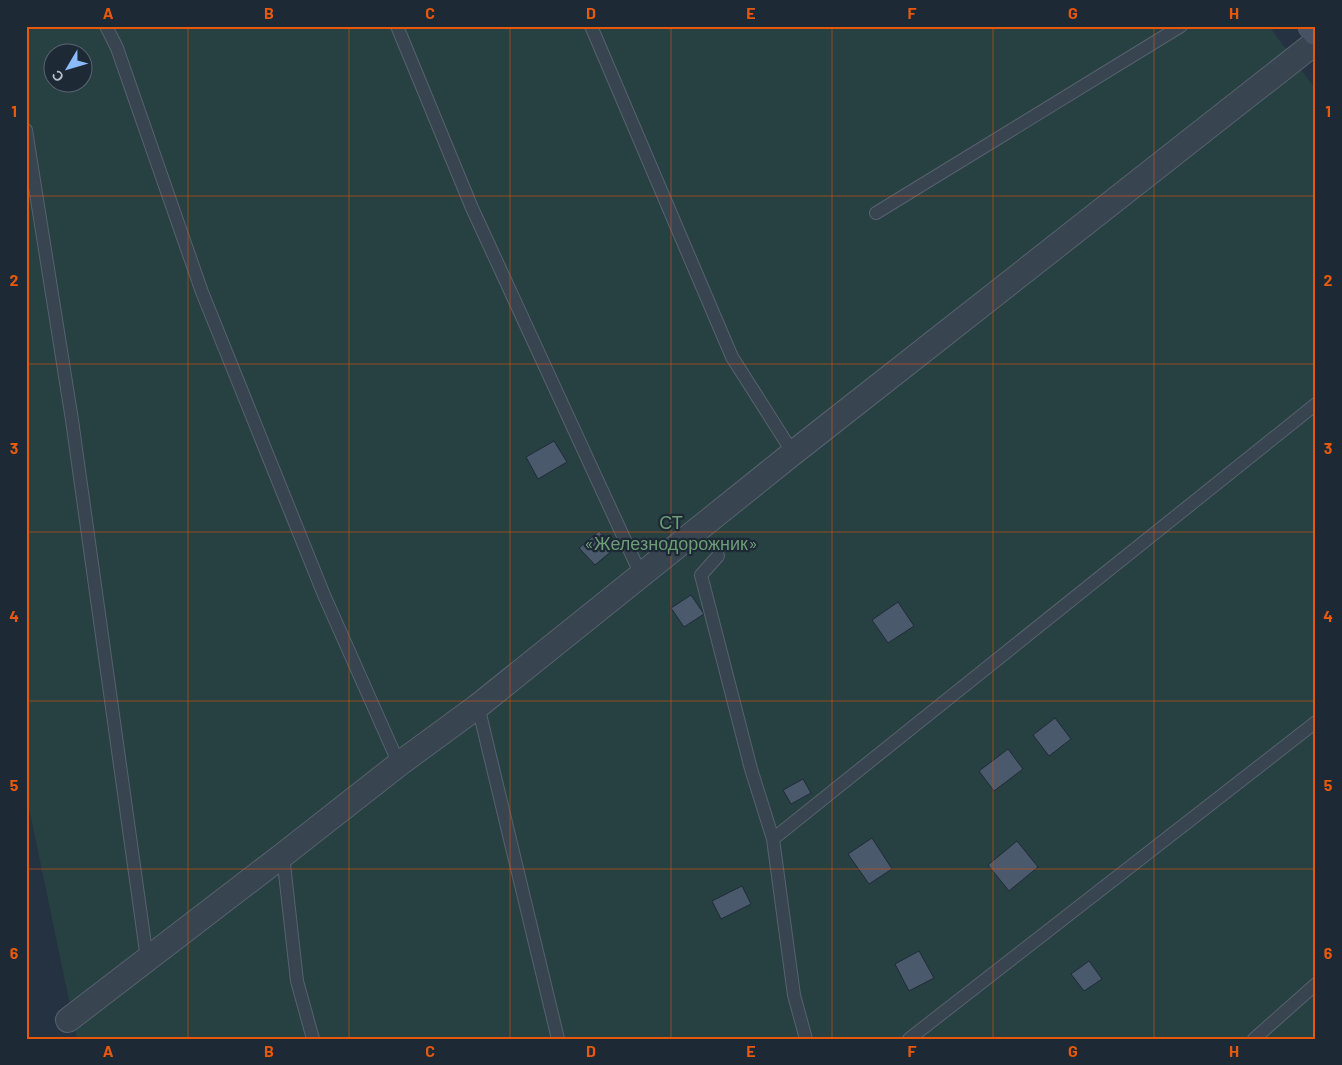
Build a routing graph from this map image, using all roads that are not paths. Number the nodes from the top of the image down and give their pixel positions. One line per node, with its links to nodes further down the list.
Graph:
1 (106, 26): 16 (lane)
2 (397, 26): 13 (lane)
3 (591, 26): 11 (lane)
4 (1181, 26): 9 (lane)
5 (1312, 26): 6 (street)
6 (1316, 31)
7 (1316, 42): 11 (street)
8 (26, 130): 19 (lane)
9 (876, 213)
10 (1316, 404): 17 (lane)
11 (792, 453): 13 (street)
12 (718, 556): 17 (lane)
13 (641, 575): 14 (street)
14 (478, 706): 16 (street); 23 (lane)
15 (1316, 722): 25 (lane)
16 (399, 764): 18 (street)
17 (773, 839): 24 (lane)
18 (283, 856): 19 (street); 22 (lane)
19 (147, 960): 21 (street)
20 (1316, 984): 26 (lane)
21 (68, 1020)
22 (313, 1039)
23 (558, 1039)
24 (806, 1039)
25 (909, 1039)
26 (1254, 1039)

